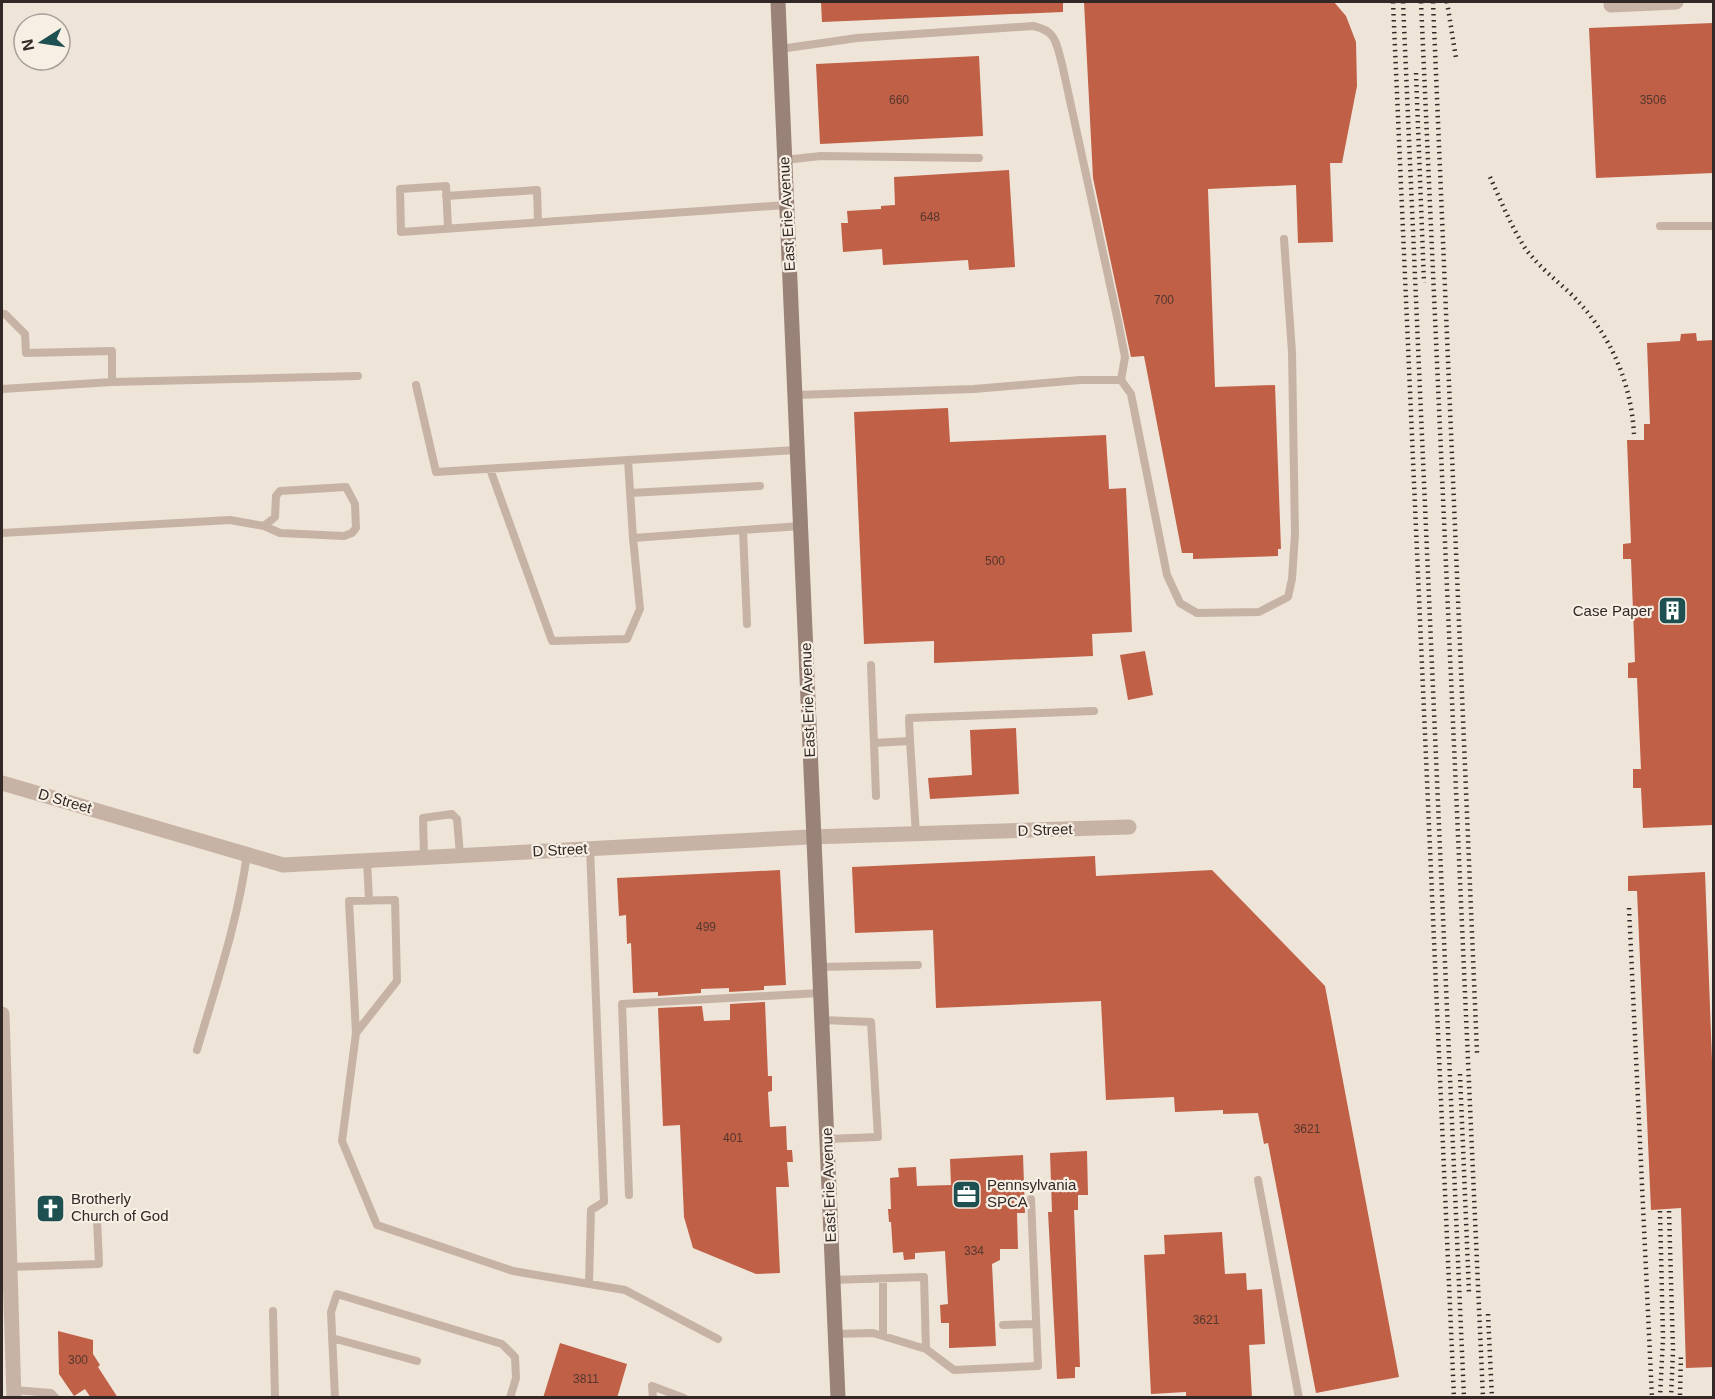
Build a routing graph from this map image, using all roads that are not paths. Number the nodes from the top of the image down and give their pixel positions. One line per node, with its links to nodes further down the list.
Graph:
1 (778, 2): 4 (main road, East Erie Avenue)
2 (1611, 2): 3 (street)
3 (1676, 2)
4 (780, 49): 6 (main road, East Erie Avenue); 16 (lane)
5 (979, 158): 6 (lane)
6 (784, 160): 8 (main road, East Erie Avenue)
7 (446, 196): 9 (lane); 12 (lane); 12 (lane)
8 (786, 205): 9 (lane); 20 (main road, East Erie Avenue)
9 (538, 222): 12 (lane)
10 (1660, 226): 11 (lane)
11 (1713, 226)
12 (448, 228)
13 (1284, 239): 16 (lane)
14 (2, 314): 17 (lane)
15 (358, 376): 17 (lane)
16 (1121, 380): 20 (lane)
17 (112, 382): 19 (lane)
18 (416, 385): 23 (lane)
19 (2, 389)
20 (795, 395): 21 (main road, East Erie Avenue)
21 (797, 450): 22 (lane); 27 (main road, East Erie Avenue)
22 (628, 460): 23 (lane); 25 (lane)
23 (490, 469): 30 (lane)
24 (760, 486): 25 (lane)
25 (630, 493): 30 (lane)
26 (264, 526): 26 (lane); 29 (lane)
27 (800, 526): 28 (lane); 40 (main road, East Erie Avenue)
28 (742, 530): 30 (lane); 31 (lane)
29 (2, 533)
30 (633, 538)
31 (747, 624)
32 (871, 665): 35 (lane)
33 (1094, 711): 34 (lane)
34 (910, 741): 35 (lane); 39 (lane)
35 (874, 743): 37 (lane)
36 (2, 783): 42 (street, D Street)
37 (876, 796)
38 (1129, 827): 39 (street, D Street)
39 (916, 834): 40 (street, D Street)
40 (814, 837): 41 (street, D Street); 48 (main road, East Erie Avenue)
41 (590, 849): 43 (street, D Street); 62 (lane)
42 (248, 854): 45 (street, D Street); 53 (lane)
43 (460, 855): 44 (street, D Street); 44 (lane)
44 (424, 857): 45 (street, D Street)
45 (367, 860): 46 (lane)
46 (369, 901): 52 (lane); 52 (lane)
47 (918, 965): 48 (lane)
48 (819, 967): 49 (main road, East Erie Avenue)
49 (820, 993): 51 (main road, East Erie Avenue); 56 (lane)
50 (2, 1014): 59 (street)
51 (822, 1020): 54 (main road, East Erie Avenue); 54 (lane)
52 (356, 1033): 62 (lane)
53 (197, 1050)
54 (826, 1139): 61 (main road, East Erie Avenue)
55 (1258, 1180): 80 (lane)
56 (628, 1195)
57 (1031, 1199): 64 (lane)
58 (97, 1219): 59 (lane)
59 (10, 1267): 72 (street)
60 (883, 1279): 61 (lane); 67 (lane); 70 (lane)
61 (833, 1280): 66 (main road, East Erie Avenue)
62 (589, 1284): 69 (lane)
63 (273, 1311): 74 (lane)
64 (1036, 1324): 65 (lane); 70 (lane)
65 (1003, 1325)
66 (835, 1334): 67 (lane); 79 (main road, East Erie Avenue)
67 (883, 1336): 70 (lane)
68 (332, 1338): 71 (lane); 75 (lane); 76 (lane)
69 (718, 1339)
70 (926, 1349)
71 (417, 1361)
72 (14, 1394): 73 (lane)
73 (56, 1398)
74 (275, 1398)
75 (335, 1398)
76 (510, 1398)
77 (653, 1398): 78 (lane)
78 (684, 1398)
79 (838, 1398)
80 (1299, 1398)

